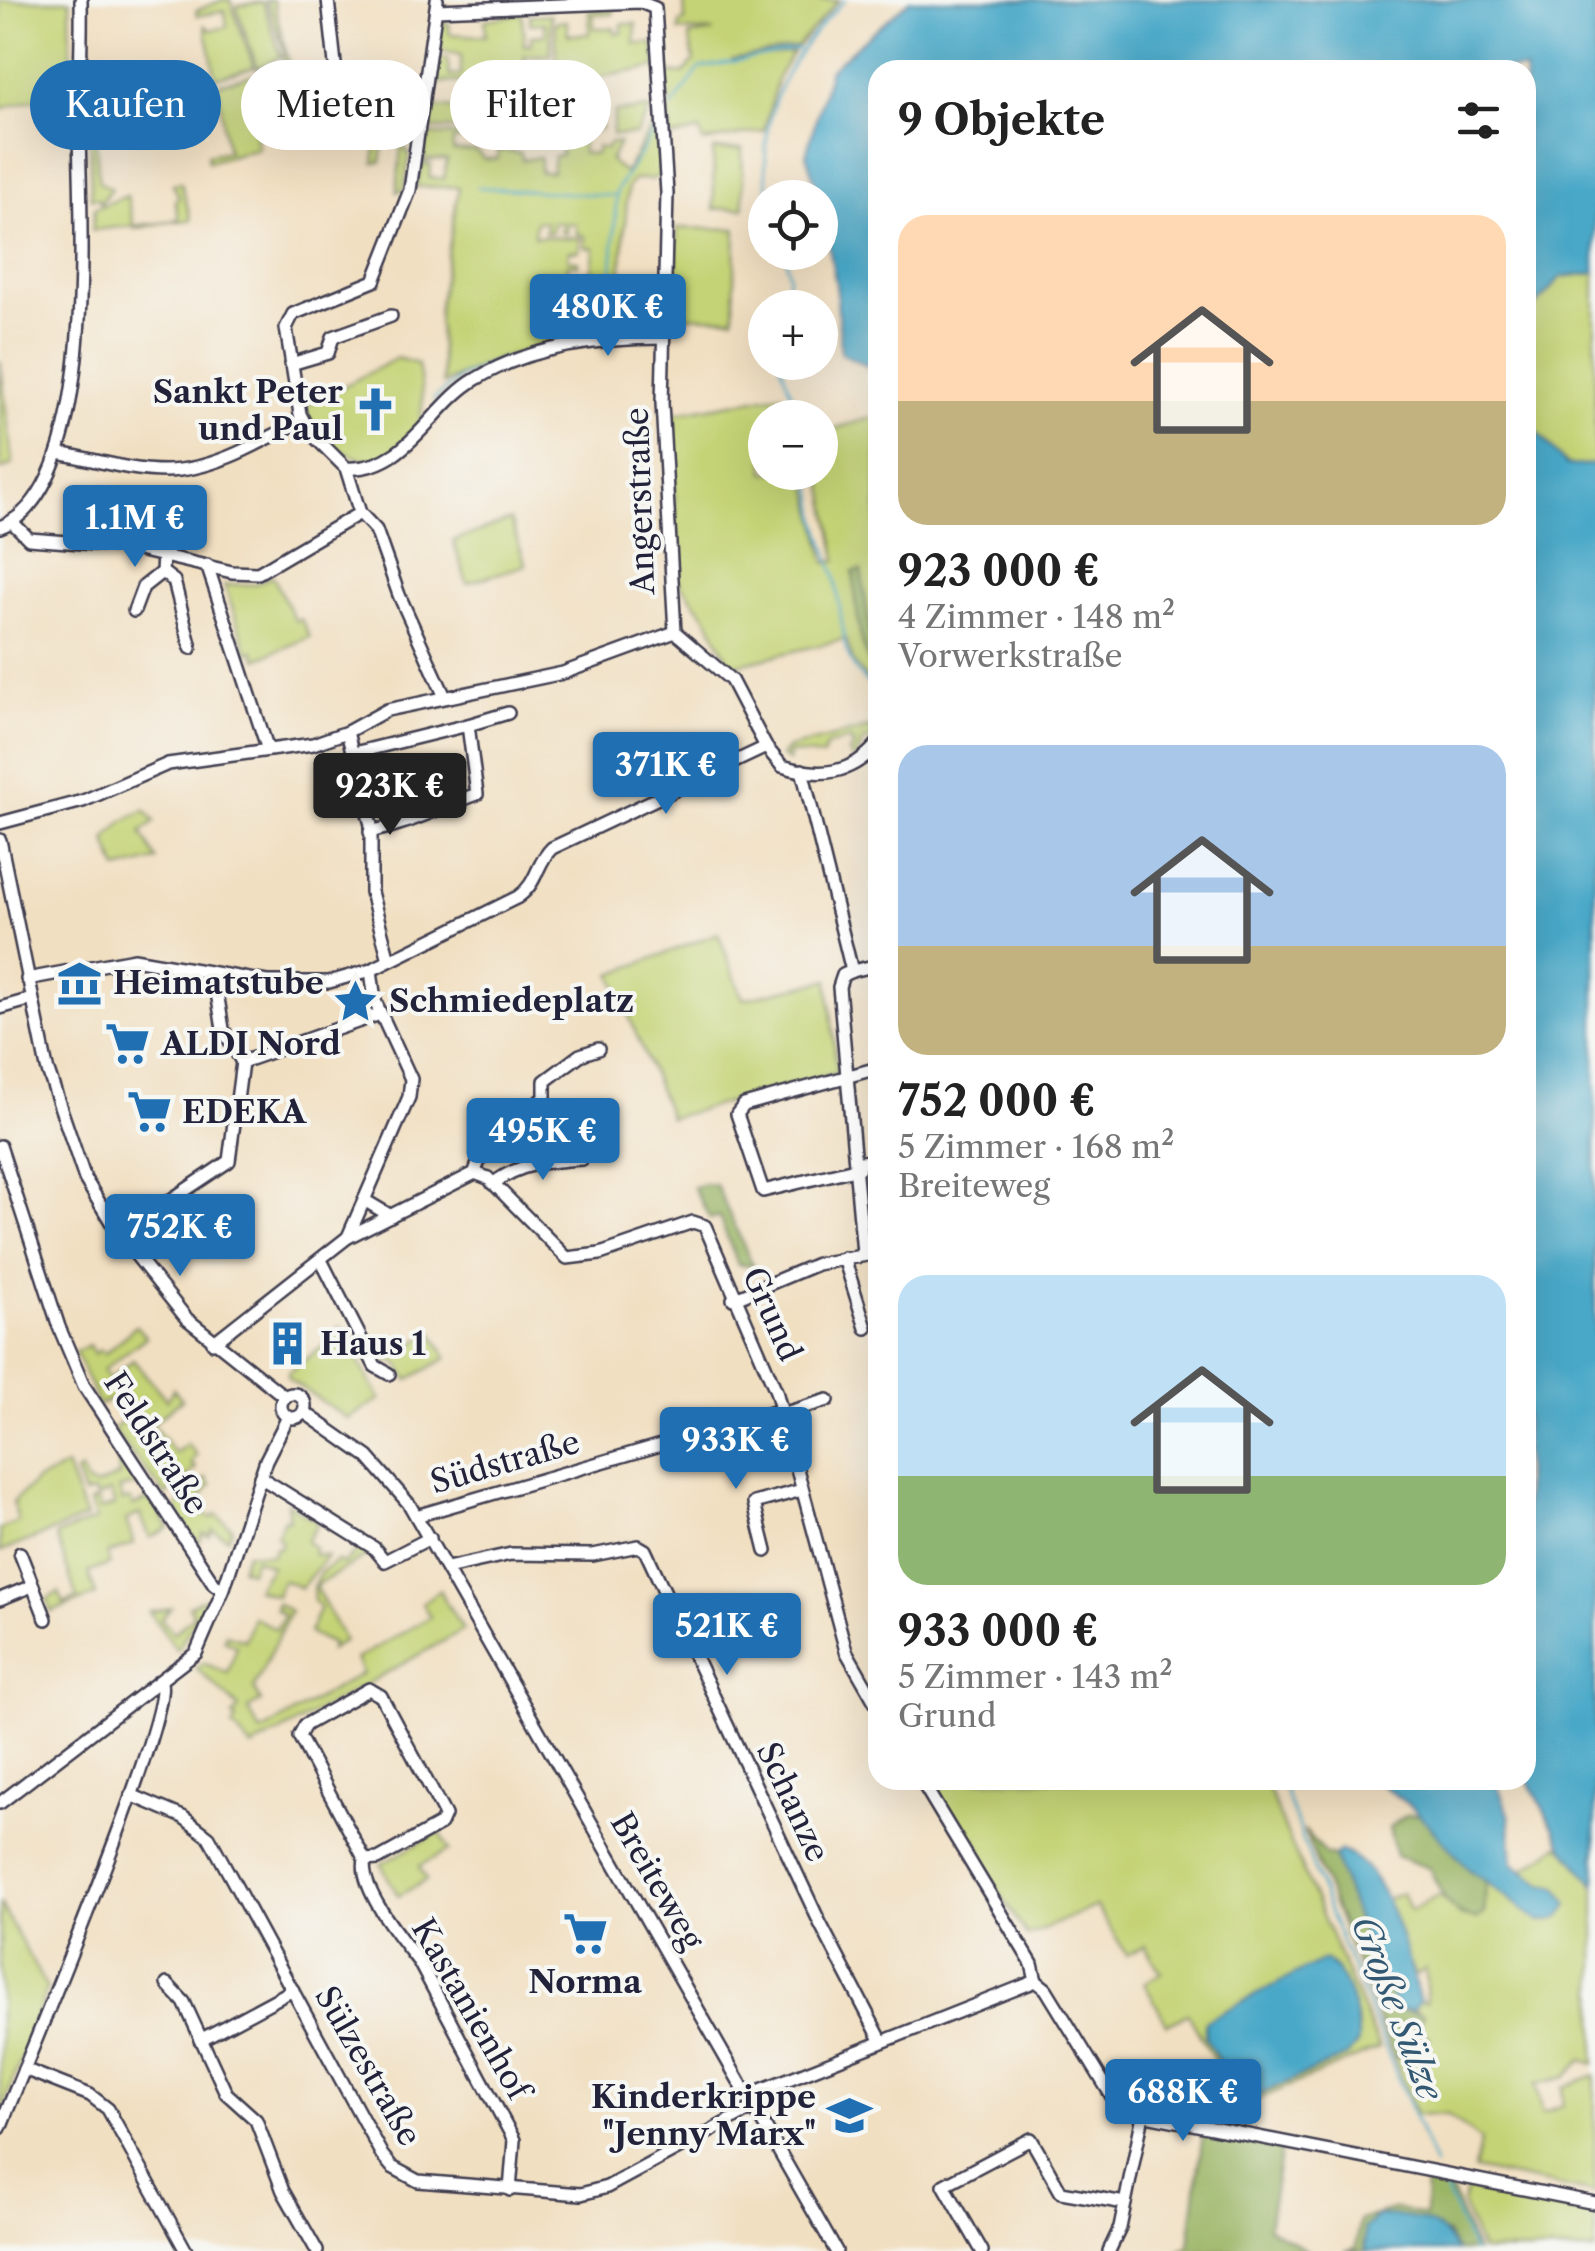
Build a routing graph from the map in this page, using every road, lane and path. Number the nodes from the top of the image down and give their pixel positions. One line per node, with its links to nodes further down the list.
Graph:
1 (81, 0): 11 (street)
2 (328, 0): 4 (street)
3 (437, 5): 5 (street); 8 (street, Angerstraße)
4 (335, 60)
5 (429, 60)
6 (416, 150): 9 (street)
7 (391, 316): 9 (street)
8 (662, 338): 12 (street); 19 (street, Angerstraße)
9 (291, 364): 10 (street)
10 (302, 420): 11 (street); 12 (street)
11 (58, 453): 14 (street)
12 (346, 468): 13 (street)
13 (360, 513): 16 (street); 21 (street)
14 (6, 525): 15 (street)
15 (163, 556): 16 (street); 17 (street)
16 (207, 565): 26 (street)
17 (162, 572): 18 (street); 20 (street)
18 (134, 611)
19 (675, 632): 21 (street); 25 (street, Angerstraße)
20 (190, 648)
21 (445, 696): 24 (street)
22 (508, 713): 23 (street)
23 (468, 725): 28 (street); 31 (street)
24 (347, 732): 26 (street); 28 (street)
25 (766, 747): 29 (street); 33 (street)
26 (268, 750): 30 (street)
27 (868, 753): 29 (street)
28 (354, 754): 31 (street)
29 (802, 770): 36 (street)
30 (0, 823)
31 (370, 832): 33 (street)
32 (0, 840): 38 (street, Breiteweg)
33 (389, 960): 35 (street)
34 (868, 968): 36 (street)
35 (371, 970): 37 (street); 41 (street)
36 (852, 971): 45 (street)
37 (214, 974): 38 (street); 43 (street)
38 (28, 979): 39 (street, Breiteweg)
39 (32, 1000): 40 (street); 54 (street, Breiteweg)
40 (0, 1008)
41 (380, 1014): 43 (street); 52 (street)
42 (598, 1049): 50 (street)
43 (242, 1062): 54 (street)
44 (868, 1070): 45 (street)
45 (849, 1074): 49 (street); 49 (street)
46 (0, 1146): 77 (street, Feldstraße)
47 (582, 1159): 51 (street)
48 (868, 1163): 49 (street)
49 (858, 1165): 56 (street)
50 (475, 1174): 51 (street); 53 (street)
51 (494, 1184): 60 (street, Grund)
52 (364, 1200): 53 (street); 55 (street)
53 (391, 1216): 55 (street)
54 (120, 1234): 62 (street, Breiteweg)
55 (348, 1237): 59 (street)
56 (863, 1253): 57 (street); 58 (street)
57 (868, 1253)
58 (844, 1258): 60 (street); 61 (street)
59 (322, 1260): 62 (street); 63 (street)
60 (734, 1299): 67 (street, Grund)
61 (866, 1328)
62 (212, 1343): 64 (street, Breiteweg)
63 (389, 1374)
64 (284, 1397): 66 (street, Breiteweg); 68 (street)
65 (828, 1400): 67 (street, Südstraße)
66 (304, 1412): 68 (street); 71 (street, Breiteweg)
67 (782, 1412): 70 (street, Grund); 71 (street, Südstraße)
68 (288, 1417): 69 (street)
69 (260, 1478): 72 (street); 77 (street)
70 (802, 1490): 73 (street); 81 (street, Grund)
71 (416, 1516): 72 (street, Breiteweg)
72 (430, 1538): 75 (street, Breiteweg)
73 (766, 1551)
74 (20, 1552): 76 (street)
75 (446, 1568): 90 (street, Schanze); 92 (street, Breiteweg)
76 (32, 1586): 78 (street); 79 (street)
77 (223, 1590): 80 (street)
78 (0, 1598)
79 (46, 1619)
80 (162, 1683): 83 (street); 84 (street)
81 (868, 1690)
82 (927, 1790): 86 (street)
83 (130, 1795): 88 (street, Sülzestraße); 91 (street)
84 (0, 1802)
85 (365, 1860): 85 (street, Kastanienhof); 96 (street, Kastanienhof)
86 (1036, 1981): 90 (street); 94 (street)
87 (167, 1984): 89 (street)
88 (293, 1990): 89 (street); 96 (street, Sülzestraße)
89 (200, 2040): 100 (street)
90 (881, 2040): 92 (street)
91 (24, 2069): 95 (street); 99 (street)
92 (748, 2095): 93 (street, Breiteweg)
93 (755, 2108): 96 (street, Sülzestraße); 101 (street, Breiteweg)
94 (1144, 2115): 97 (street); 98 (street)
95 (0, 2128)
96 (510, 2190)
97 (1126, 2202): 102 (street); 103 (street)
98 (1595, 2203)
99 (186, 2251)
100 (317, 2251)
101 (836, 2251)
102 (982, 2251)
103 (1109, 2251)

